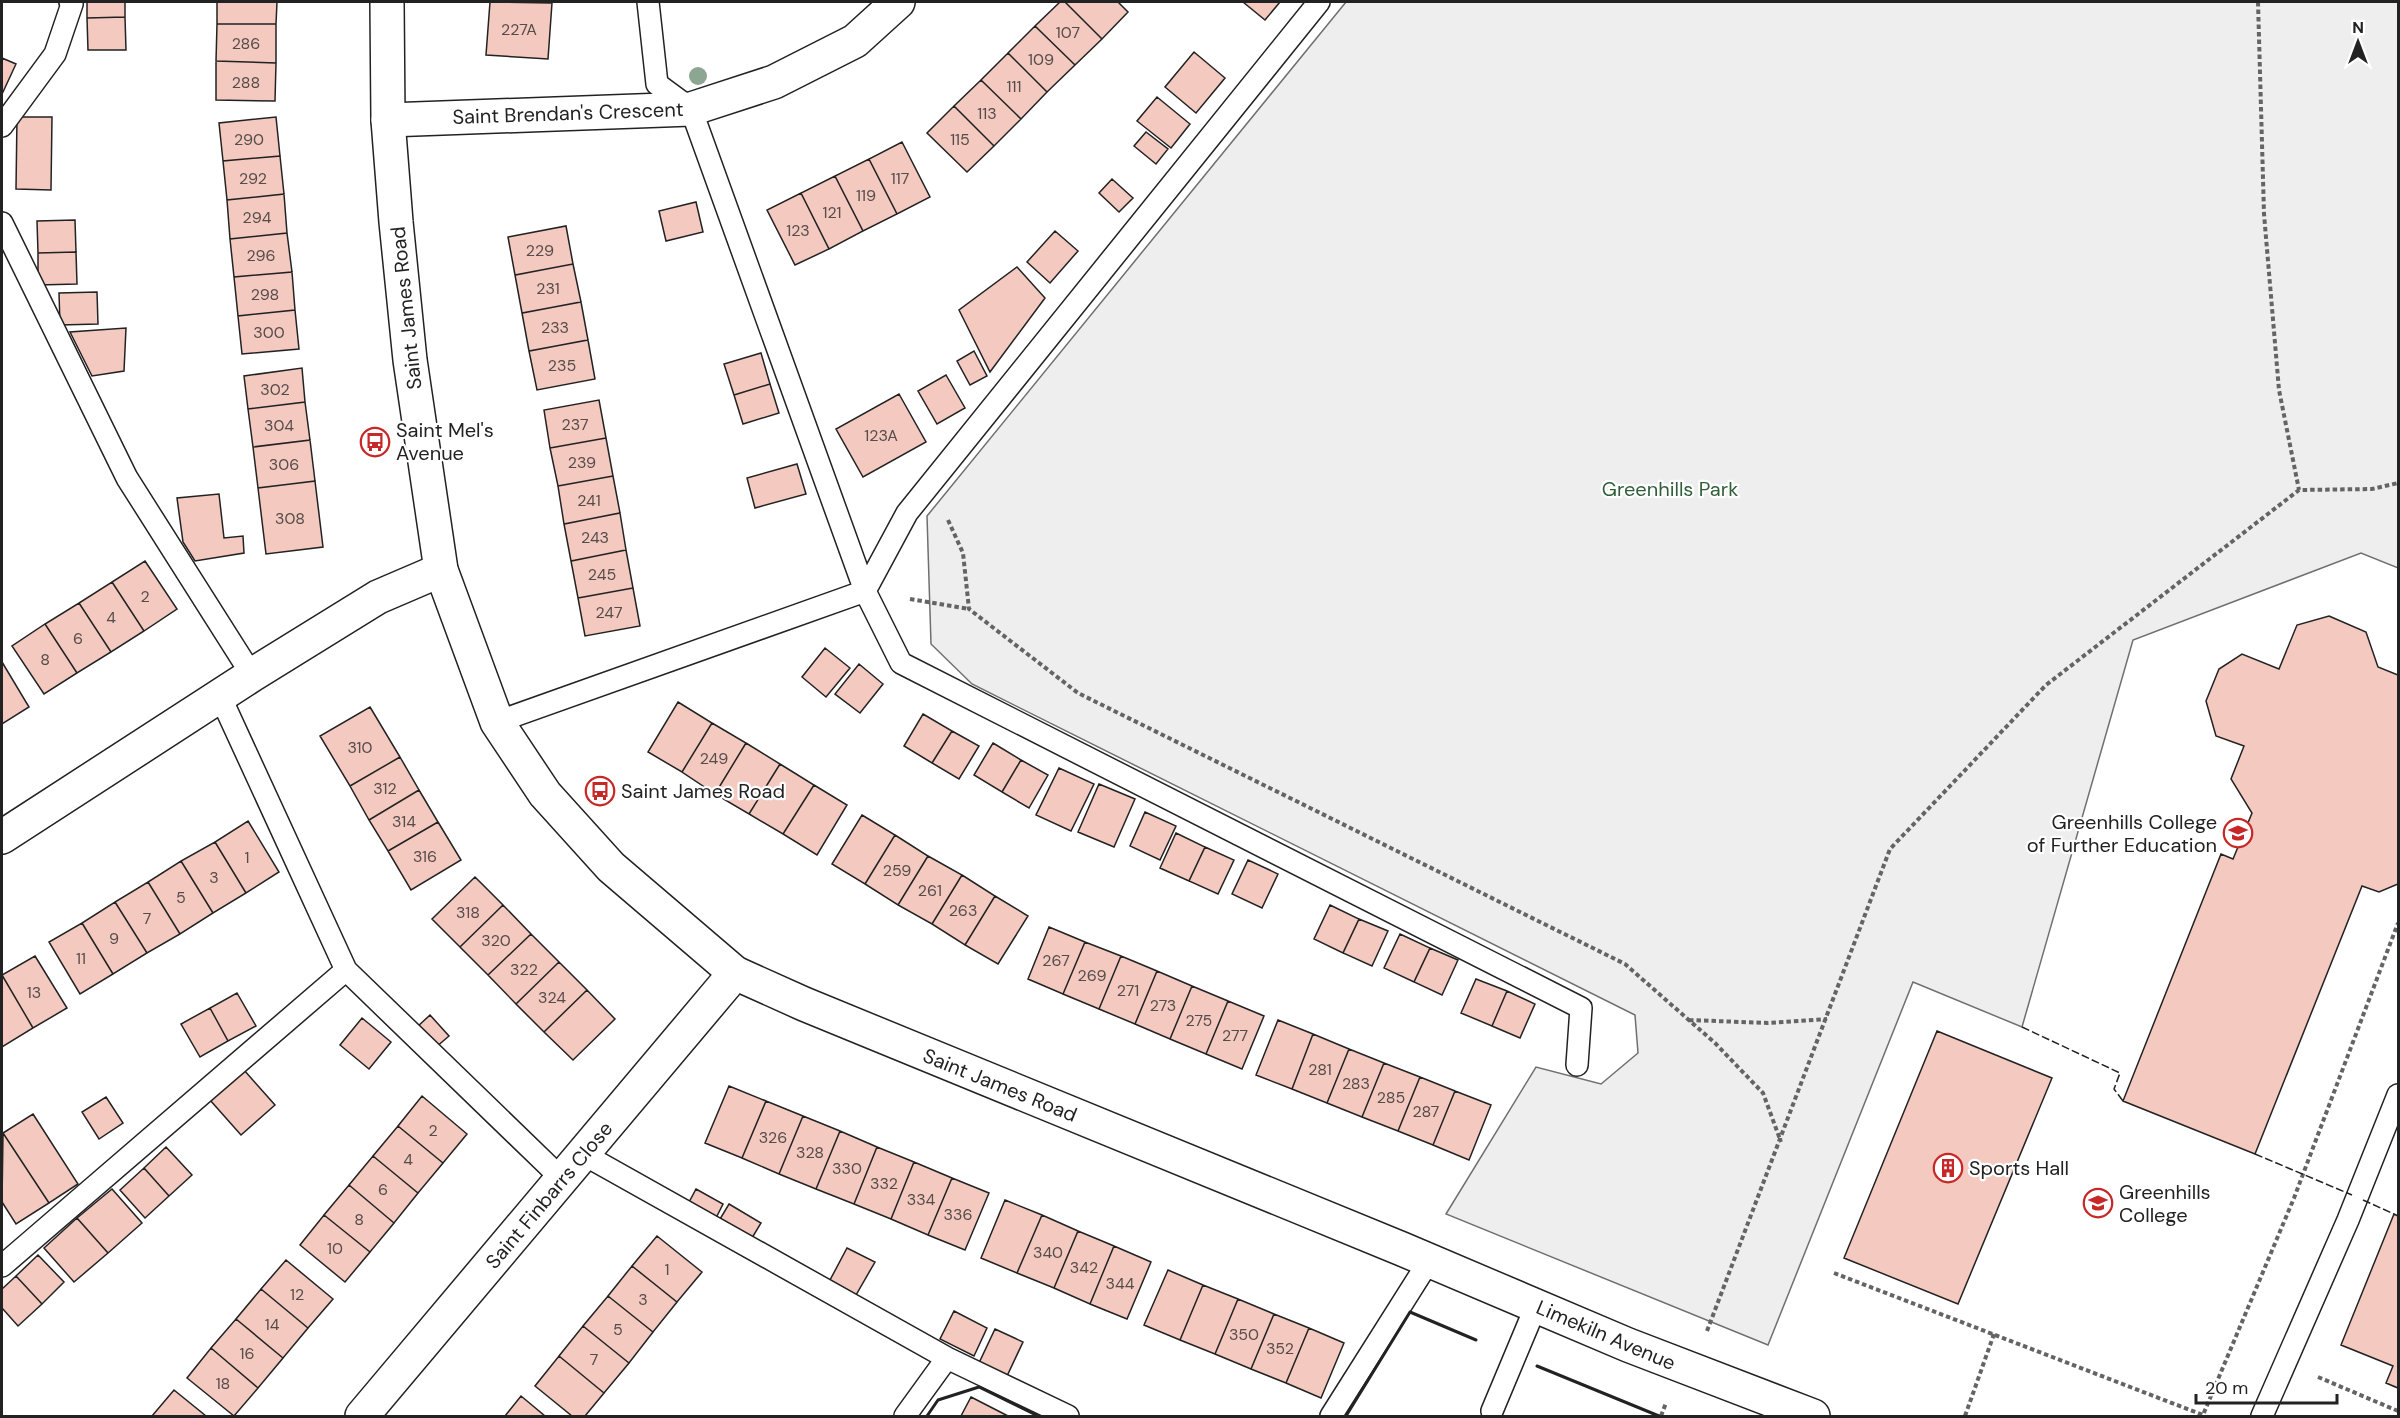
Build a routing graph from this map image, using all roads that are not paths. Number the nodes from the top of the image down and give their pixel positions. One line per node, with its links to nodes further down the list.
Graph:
1 (70, 2): 8 (lane)
2 (387, 2): 7 (street, Saint James Road)
3 (648, 2): 6 (lane)
4 (898, 2): 6 (street, Saint Brendan's Crescent)
5 (1319, 2): 11 (lane)
6 (691, 110): 7 (street, Saint Brendan's Crescent); 11 (lane)
7 (388, 120): 10 (street, Saint James Road)
8 (2, 126)
9 (2, 223): 12 (lane)
10 (441, 570): 12 (street); 14 (street, Saint James Road)
11 (865, 591): 14 (lane); 18 (lane)
12 (252, 675): 13 (street)
13 (220, 696): 15 (street); 16 (lane)
14 (497, 722): 17 (street, Saint James Road)
15 (2, 837)
16 (346, 970): 21 (lane); 23 (lane)
17 (735, 973): 20 (street, Saint Finbarrs Close); 22 (street, Saint James Road)
18 (1577, 1065)
19 (2398, 1095): 32 (lane)
20 (583, 1154): 21 (street, Saint Finbarrs Close); 25 (lane)
21 (562, 1179): 27 (street, Saint Finbarrs Close)
22 (1415, 1255): 24 (street, Limekiln Avenue); 30 (lane)
23 (2, 1266)
24 (1536, 1306): 26 (lane); 31 (street, Limekiln Avenue)
25 (947, 1358): 28 (lane); 29 (lane)
26 (1492, 1411)
27 (362, 1416)
28 (905, 1416)
29 (1068, 1416)
30 (1331, 1416)
31 (1813, 1416)
32 (2262, 1416)

